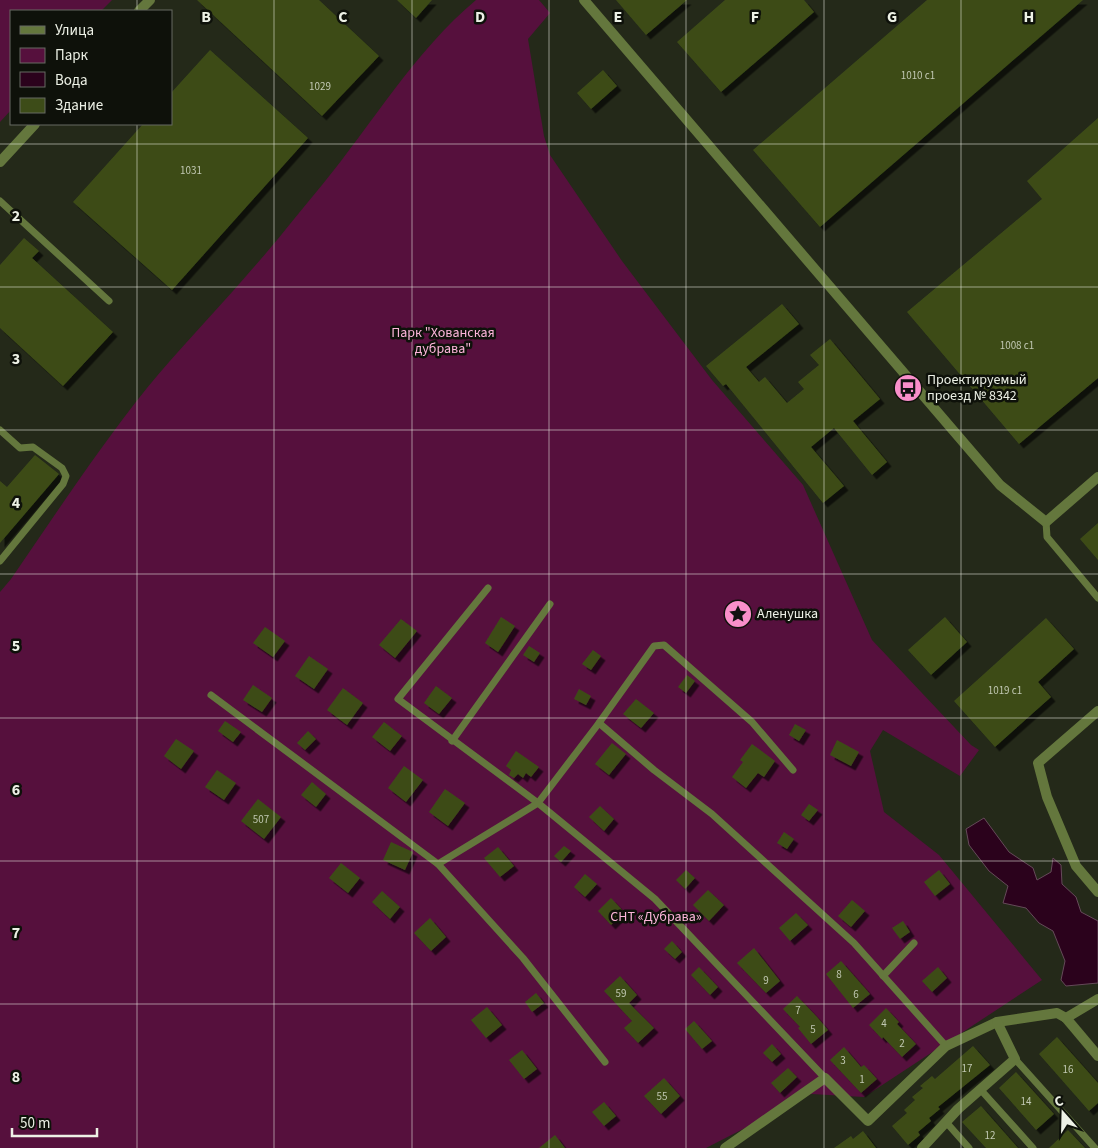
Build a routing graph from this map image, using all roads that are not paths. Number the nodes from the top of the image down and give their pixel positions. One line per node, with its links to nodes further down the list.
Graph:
1 (150, 0): 3 (street)
2 (584, 0): 10 (street)
3 (140, 10)
4 (34, 125): 5 (street)
5 (0, 162)
6 (0, 201): 7 (lane)
7 (109, 301)
8 (0, 430): 11 (lane)
9 (1098, 477): 10 (street)
10 (1046, 522): 13 (lane)
11 (0, 561)
12 (488, 588): 18 (lane)
13 (1098, 598)
14 (550, 604): 18 (lane)
15 (211, 695): 21 (lane)
16 (1098, 711): 22 (street)
17 (599, 723): 19 (lane); 20 (lane); 24 (lane)
18 (452, 741): 20 (lane)
19 (793, 770)
20 (538, 803): 21 (lane); 32 (lane)
21 (438, 864): 31 (lane)
22 (1098, 892)
23 (914, 943): 24 (lane)
24 (882, 976): 28 (lane)
25 (1098, 999): 26 (street)
26 (1066, 1018): 27 (street); 29 (street)
27 (997, 1022): 28 (street); 30 (street)
28 (946, 1046): 32 (street)
29 (1098, 1056)
30 (1014, 1058): 33 (street); 39 (lane)
31 (605, 1062)
32 (825, 1078): 35 (street)
33 (980, 1089): 34 (street); 38 (lane)
34 (946, 1122): 36 (street); 37 (lane)
35 (725, 1148)
36 (922, 1148)
37 (969, 1148)
38 (1033, 1148)
39 (1095, 1148)

